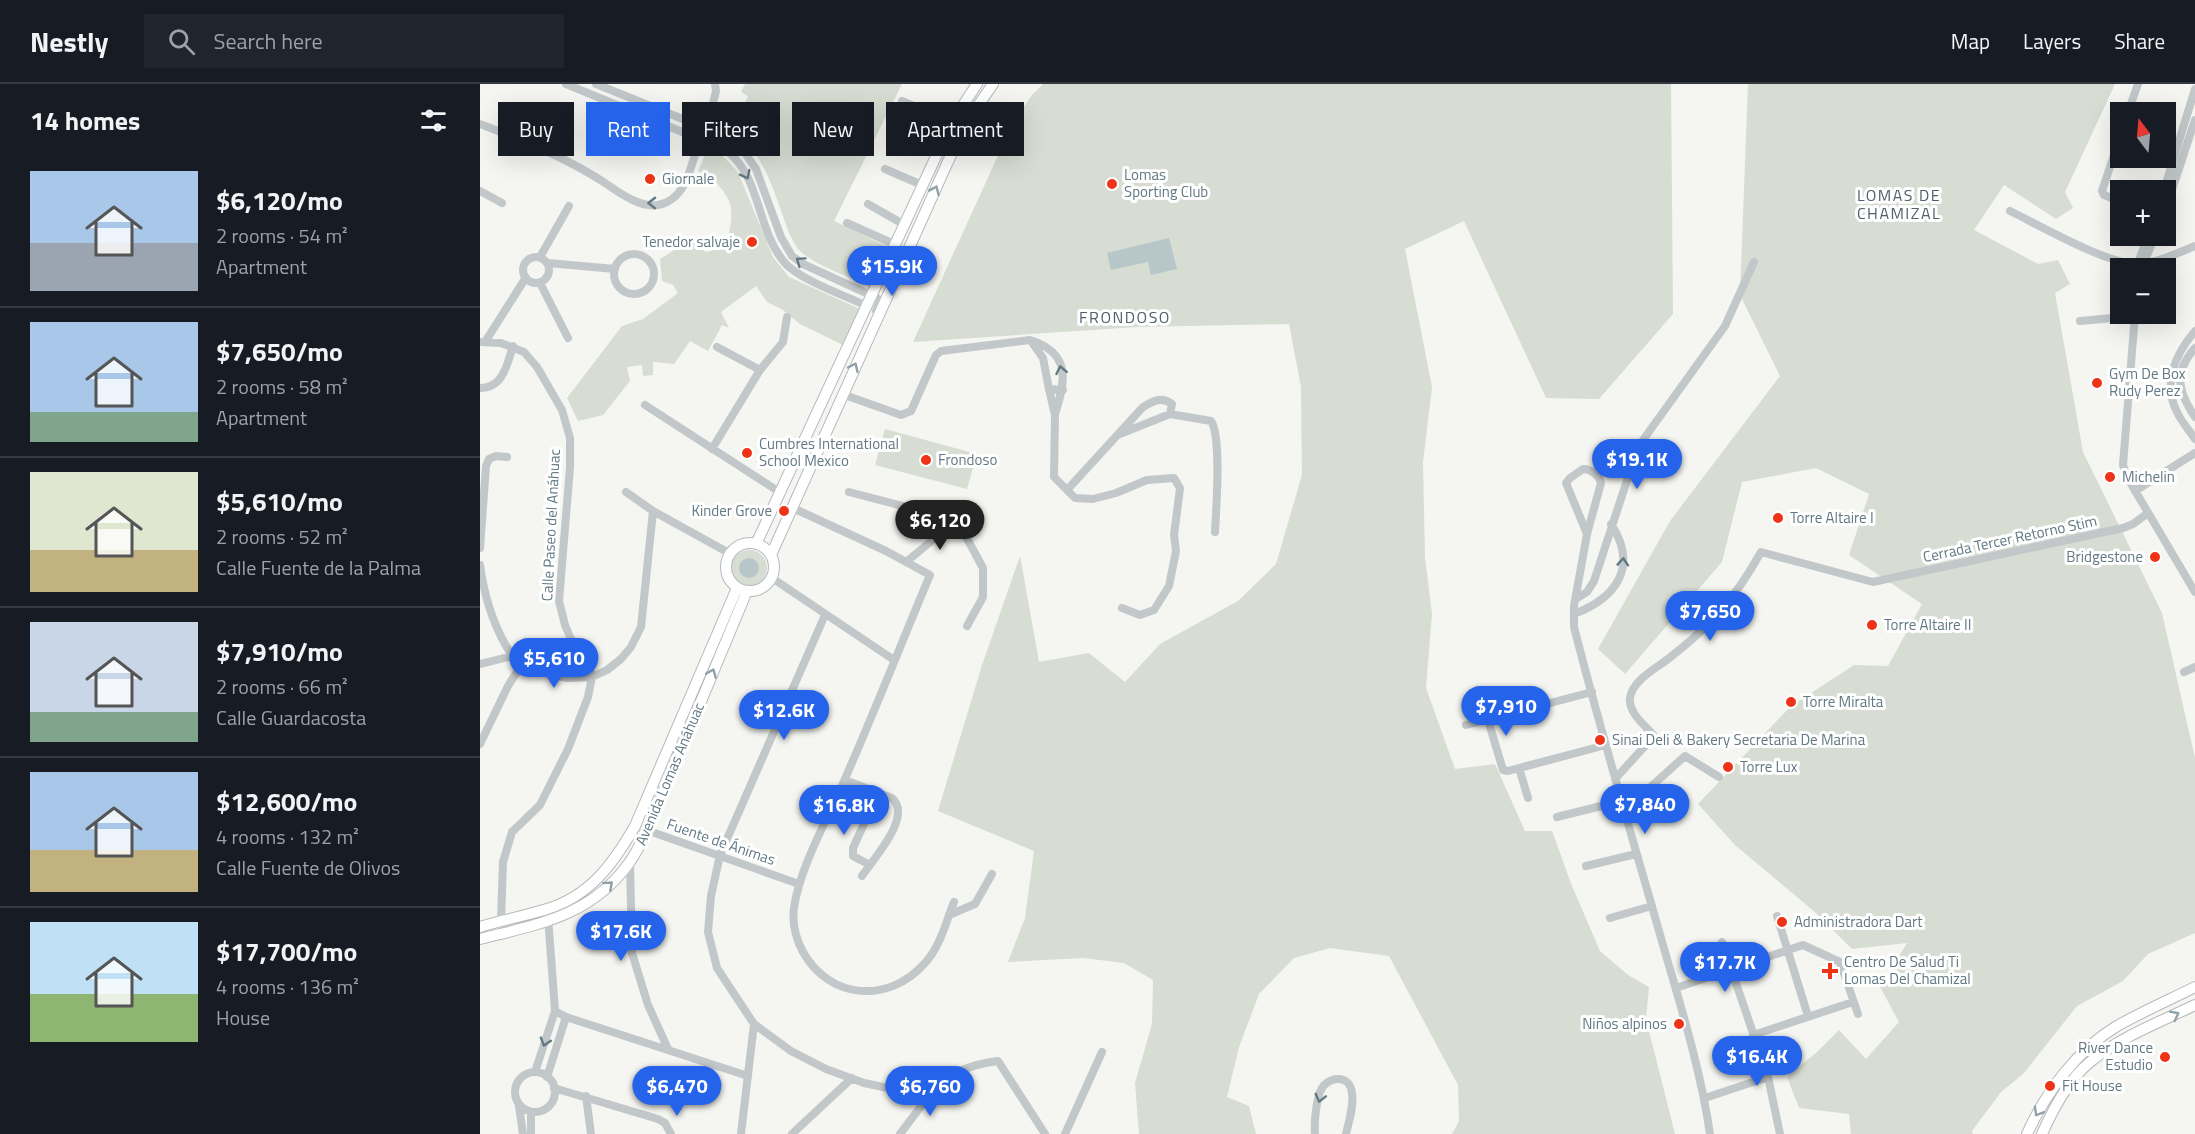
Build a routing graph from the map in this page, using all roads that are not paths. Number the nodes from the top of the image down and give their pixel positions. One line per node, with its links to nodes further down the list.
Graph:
1 (566, 84): 40 (street, one-way to 40)
2 (596, 84): 40 (street, one-way to 2)
3 (715, 84): 9 (street)
4 (977, 84): 11 (main road)
5 (993, 84): 44 (main road, one-way to 5)
6 (2137, 85): 12 (street)
7 (2195, 89): 19 (street)
8 (902, 100): 10 (street)
9 (714, 102)
10 (907, 102)
11 (965, 102)
12 (2131, 102)
13 (2195, 120): 20 (street)
14 (480, 124): 15 (street, one-way to 14)
15 (694, 156)
16 (936, 156): 21 (main road)
17 (2110, 167): 23 (street)
18 (885, 169): 21 (street)
19 (2167, 180)
20 (2175, 180)
21 (922, 185): 29 (main road)
22 (481, 193): 24 (street)
23 (2110, 197)
24 (502, 203)
25 (868, 204): 29 (street)
26 (569, 206): 32 (street)
27 (2010, 211): 33 (street)
28 (848, 223): 30 (street)
29 (903, 224): 30 (main road)
30 (894, 244): 40 (main road)
31 (2195, 246): 34 (street)
32 (540, 257): 36 (street); 38 (street)
33 (2110, 258)
34 (2162, 258)
35 (1754, 262): 78 (street)
36 (548, 263): 37 (street); 39 (street)
37 (615, 269): 37 (street)
38 (525, 279): 39 (street); 49 (street)
39 (540, 283): 47 (street)
40 (869, 301): 44 (street); 72 (main road)
41 (787, 317): 55 (street)
42 (2110, 318): 43 (street)
43 (2080, 321)
44 (874, 324): 59 (main road, one-way to 44)
45 (2134, 324): 70 (street)
46 (2195, 331): 65 (street)
47 (568, 338)
48 (1030, 340): 53 (street); 54 (street); 59 (street)
49 (482, 342): 50 (street)
50 (513, 346): 56 (street); 101 (street, Calle Paseo del Anáhuac)
51 (717, 347): 55 (street)
52 (2195, 348): 63 (street)
53 (1054, 352): 54 (street); 58 (street, one-way to 53)
54 (1043, 358): 57 (street)
55 (760, 370): 66 (street)
56 (480, 388)
57 (1049, 388): 58 (street); 62 (street)
58 (1063, 390): 62 (street)
59 (842, 393): 74 (main road)
60 (645, 405): 66 (street)
61 (1170, 414): 64 (street); 64 (street); 79 (street)
62 (1055, 415): 69 (street)
63 (2195, 417)
64 (1120, 434): 69 (street)
65 (2195, 439)
66 (712, 449): 72 (street)
67 (2195, 453): 70 (street)
68 (507, 456): 82 (street)
69 (1067, 490): 91 (street)
70 (2135, 491): 76 (street)
71 (626, 492): 75 (street)
72 (781, 492): 81 (main road)
73 (849, 492): 77 (street)
74 (793, 508): 84 (main road); 85 (street)
75 (653, 511): 83 (street); 101 (street)
76 (2148, 513): 89 (street); 109 (street, Cerrada Tercer Retorno Stim)
77 (957, 520): 85 (street); 94 (street)
78 (1611, 524): 90 (street); 92 (street, one-way to 78)
79 (1215, 532)
80 (1587, 534): 80 (street); 90 (street)
81 (756, 544): 83 (main road); 84 (main road)
82 (480, 548)
83 (729, 554): 88 (main road)
84 (771, 555): 87 (main road)
85 (906, 562): 96 (street)
86 (480, 565): 95 (street)
87 (772, 578): 88 (main road); 93 (street)
88 (742, 589): 116 (main road, Avenida Lomas Anáhuac); 117 (main road, Avenida Lomas Anáhuac, one-way to 88)
89 (2195, 592)
90 (1576, 599): 92 (street)
91 (1122, 608)
92 (1574, 614): 102 (street)
93 (825, 615): 96 (street); 119 (street)
94 (967, 627)
95 (512, 656): 97 (street); 98 (street)
96 (894, 660): 110 (street)
97 (480, 664)
98 (520, 667): 101 (street); 105 (street)
99 (2195, 667): 100 (street)
100 (2184, 672)
101 (592, 677): 132 (street)
102 (1592, 692): 103 (street); 106 (street)
103 (1488, 720): 104 (street); 107 (street)
104 (1466, 725)
105 (480, 744)
106 (1606, 745): 107 (street); 109 (street)
107 (1519, 768): 112 (street)
108 (1719, 777): 114 (street)
109 (1615, 779): 113 (street)
110 (845, 780): 111 (street); 125 (street)
111 (878, 793): 121 (street); 121 (street)
112 (1528, 798)
113 (1621, 801): 114 (street); 115 (street)
114 (1624, 811): 118 (street)
115 (1557, 817)
116 (635, 826): 117 (street, Fuente de Ánimas); 128 (main road, Avenida Lomas Anáhuac)
117 (647, 831): 119 (street, Fuente de Ánimas); 120 (main road, Avenida Lomas Anáhuac)
118 (1636, 854): 122 (street); 127 (street)
119 (720, 855): 125 (street, Fuente de Ánimas); 148 (street)
120 (630, 863): 133 (main road, Avenida Lomas Anáhuac, one-way to 120); 153 (street)
121 (870, 865): 124 (street)
122 (1586, 867)
123 (993, 874): 129 (street)
124 (862, 876)
125 (799, 884): 129 (street)
126 (954, 902): 129 (street)
127 (1652, 906): 131 (street); 140 (street)
128 (547, 909): 132 (main road, Avenida Lomas Anáhuac); 133 (street)
129 (949, 915)
130 (1777, 916): 137 (street)
131 (1610, 918)
132 (501, 920): 134 (main road, Avenida Lomas Anáhuac)
133 (550, 921): 135 (main road, Avenida Lomas Anáhuac); 143 (street)
134 (480, 927)
135 (480, 939)
136 (1722, 942): 138 (street)
137 (1788, 951): 138 (street); 141 (street); 146 (street)
138 (1731, 970): 140 (street); 151 (street)
139 (2195, 987): 145 (main road)
140 (1676, 988): 163 (street)
141 (1853, 1002): 144 (street); 146 (street)
142 (2195, 1005): 150 (main road, one-way to 142)
143 (555, 1011): 147 (street); 155 (street, one-way to 155)
144 (1858, 1014)
145 (2139, 1015): 149 (main road); 150 (main road)
146 (1808, 1016): 151 (street)
147 (566, 1017): 153 (street); 157 (street)
148 (754, 1024): 156 (street); 159 (street)
149 (2121, 1024): 152 (main road); 179 (main road, one-way to 179)
150 (2144, 1031): 152 (main road)
151 (1753, 1035): 158 (street)
152 (2128, 1038): 180 (main road)
153 (668, 1049): 156 (street)
154 (1102, 1052): 174 (street)
155 (535, 1072): 157 (street); 164 (street)
156 (748, 1076): 170 (street)
157 (547, 1077): 160 (street)
158 (1768, 1077): 163 (street); 178 (street)
159 (852, 1078): 161 (street); 171 (street)
160 (554, 1088): 162 (street); 165 (street)
161 (925, 1090): 172 (street); 173 (street)
162 (585, 1096): 168 (street); 169 (street)
163 (1705, 1098): 177 (street)
164 (519, 1106): 165 (street); 166 (street)
165 (531, 1112): 167 (street)
166 (523, 1134)
167 (531, 1134)
168 (591, 1134)
169 (670, 1134)
170 (741, 1134)
171 (792, 1134)
172 (900, 1134)
173 (1044, 1134)
174 (1065, 1134)
175 (1315, 1134): 176 (street, one-way to 175)
176 (1346, 1134)
177 (1710, 1134)
178 (1780, 1134)
179 (2027, 1134)
180 (2042, 1134)

